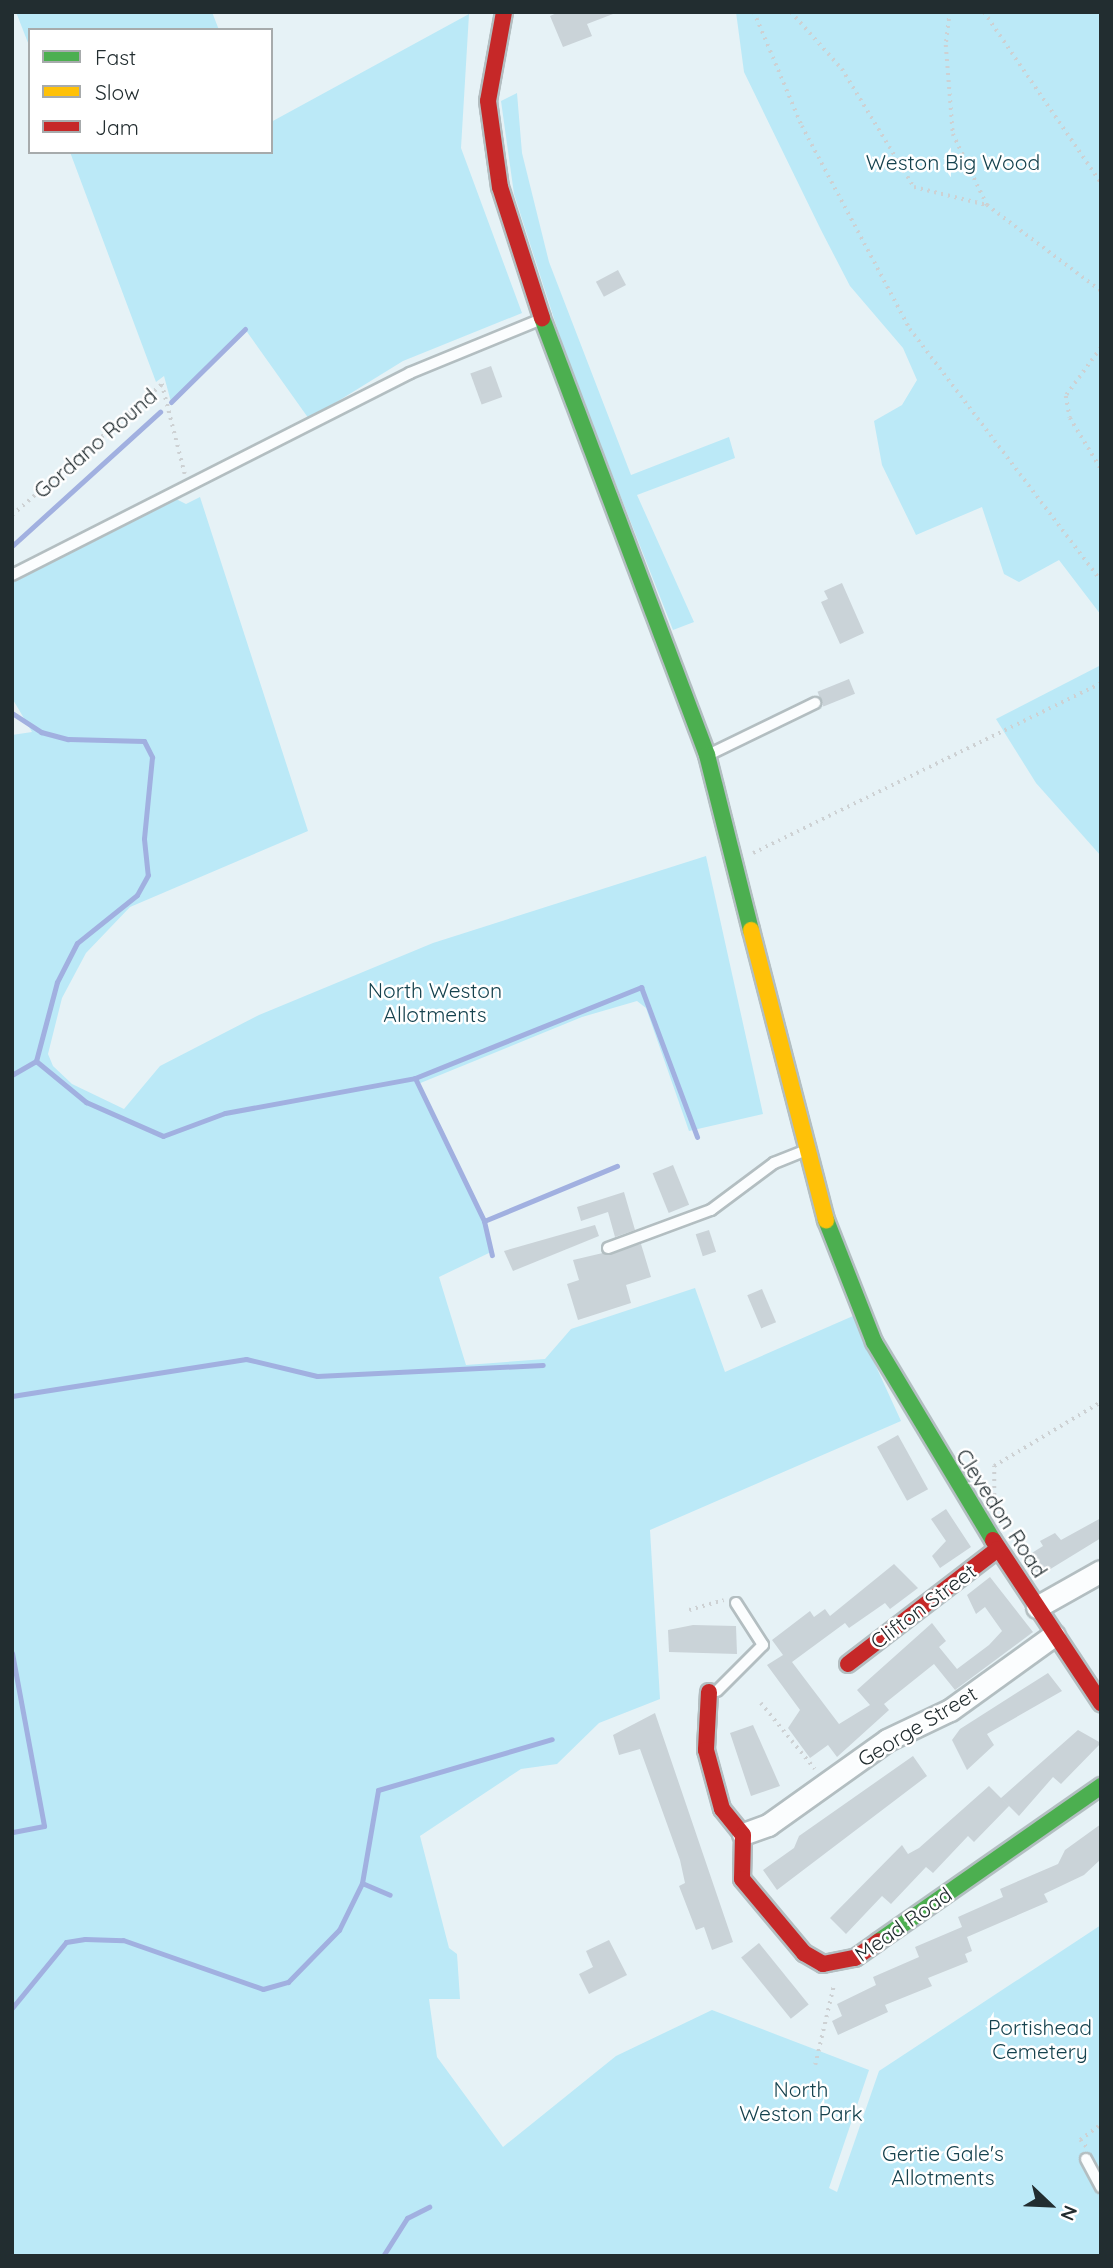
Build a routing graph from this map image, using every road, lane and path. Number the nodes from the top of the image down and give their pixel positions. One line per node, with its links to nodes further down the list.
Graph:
1 (504, 12): 9 (main road, Clevedon Road)
2 (754, 12): 15 (path)
3 (791, 12): 7 (path)
4 (950, 12): 7 (path)
5 (984, 12): 6 (path)
6 (1101, 183)
7 (988, 205): 8 (path)
8 (1101, 291)
9 (542, 319): 12 (lane); 18 (main road, Clevedon Road)
10 (1101, 348): 11 (path)
11 (1101, 469)
12 (188, 485): 13 (path, Gordano Round); 14 (lane)
13 (12, 515)
14 (12, 575)
15 (1101, 581)
16 (1101, 683): 19 (path)
17 (815, 703): 18 (lane)
18 (707, 755): 19 (main road, Clevedon Road)
19 (736, 861): 20 (main road, Clevedon Road)
20 (805, 1150): 21 (lane); 23 (main road, Clevedon Road)
21 (608, 1248)
22 (1101, 1402): 23 (path)
23 (983, 1525): 24 (main road, Clevedon Road)
24 (998, 1549): 27 (main road, Clevedon Road); 30 (main road, Clifton Street)
25 (1101, 1571): 27 (street)
26 (736, 1604): 28 (path); 31 (lane)
27 (1037, 1607): 29 (main road, Clevedon Road)
28 (689, 1610)
29 (1054, 1635): 33 (main road, Clevedon Road); 34 (street, George Street)
30 (845, 1666)
31 (706, 1691): 36 (main road)
32 (761, 1703): 34 (path)
33 (1101, 1703)
34 (827, 1784): 36 (street, George Street)
35 (1101, 1786): 37 (main road, Mead Road)
36 (743, 1834): 37 (main road, Mead Road)
37 (839, 1965): 38 (path)
38 (815, 2065)
39 (1101, 2124): 40 (path)
40 (1086, 2159): 41 (lane)
41 (1101, 2187)

